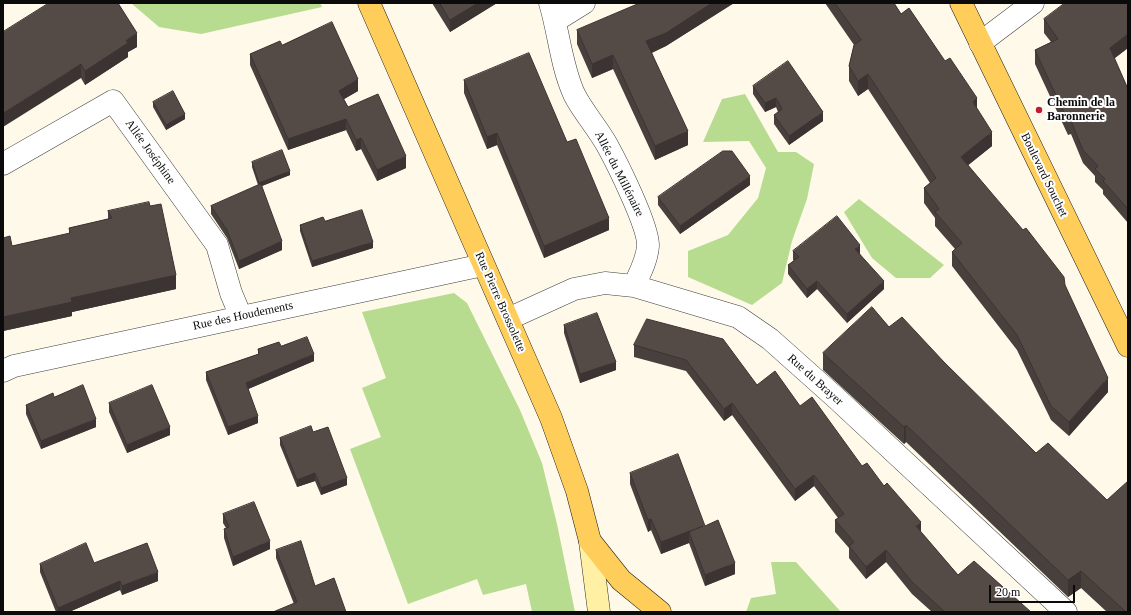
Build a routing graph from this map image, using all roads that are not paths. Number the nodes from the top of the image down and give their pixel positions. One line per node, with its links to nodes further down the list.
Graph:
1 (369, 3): 8 (main road, Rue Pierre Brossolette)
2 (584, 3): 5 (street, Allée du Millénaire)
3 (961, 3): 6 (main road, Boulevard Souchet)
4 (1033, 3): 6 (street)
5 (552, 12): 9 (street, Allée du Millénaire)
6 (980, 43): 12 (main road, Boulevard Souchet)
7 (3, 164): 10 (street, Allée Joséphine)
8 (483, 265): 10 (street, Rue des Houdements); 11 (main road, Rue Pierre Brossolette)
9 (634, 286): 11 (street, Rue du Brayer); 17 (street, Rue du Brayer)
10 (241, 316): 13 (street, Rue des Houdements)
11 (508, 319): 14 (main road, Rue Pierre Brossolette)
12 (1128, 346)
13 (3, 371)
14 (590, 541): 15 (street, Rue Pierre Brossolette); 16 (main road)
15 (599, 612)
16 (660, 612)
17 (1066, 612)

